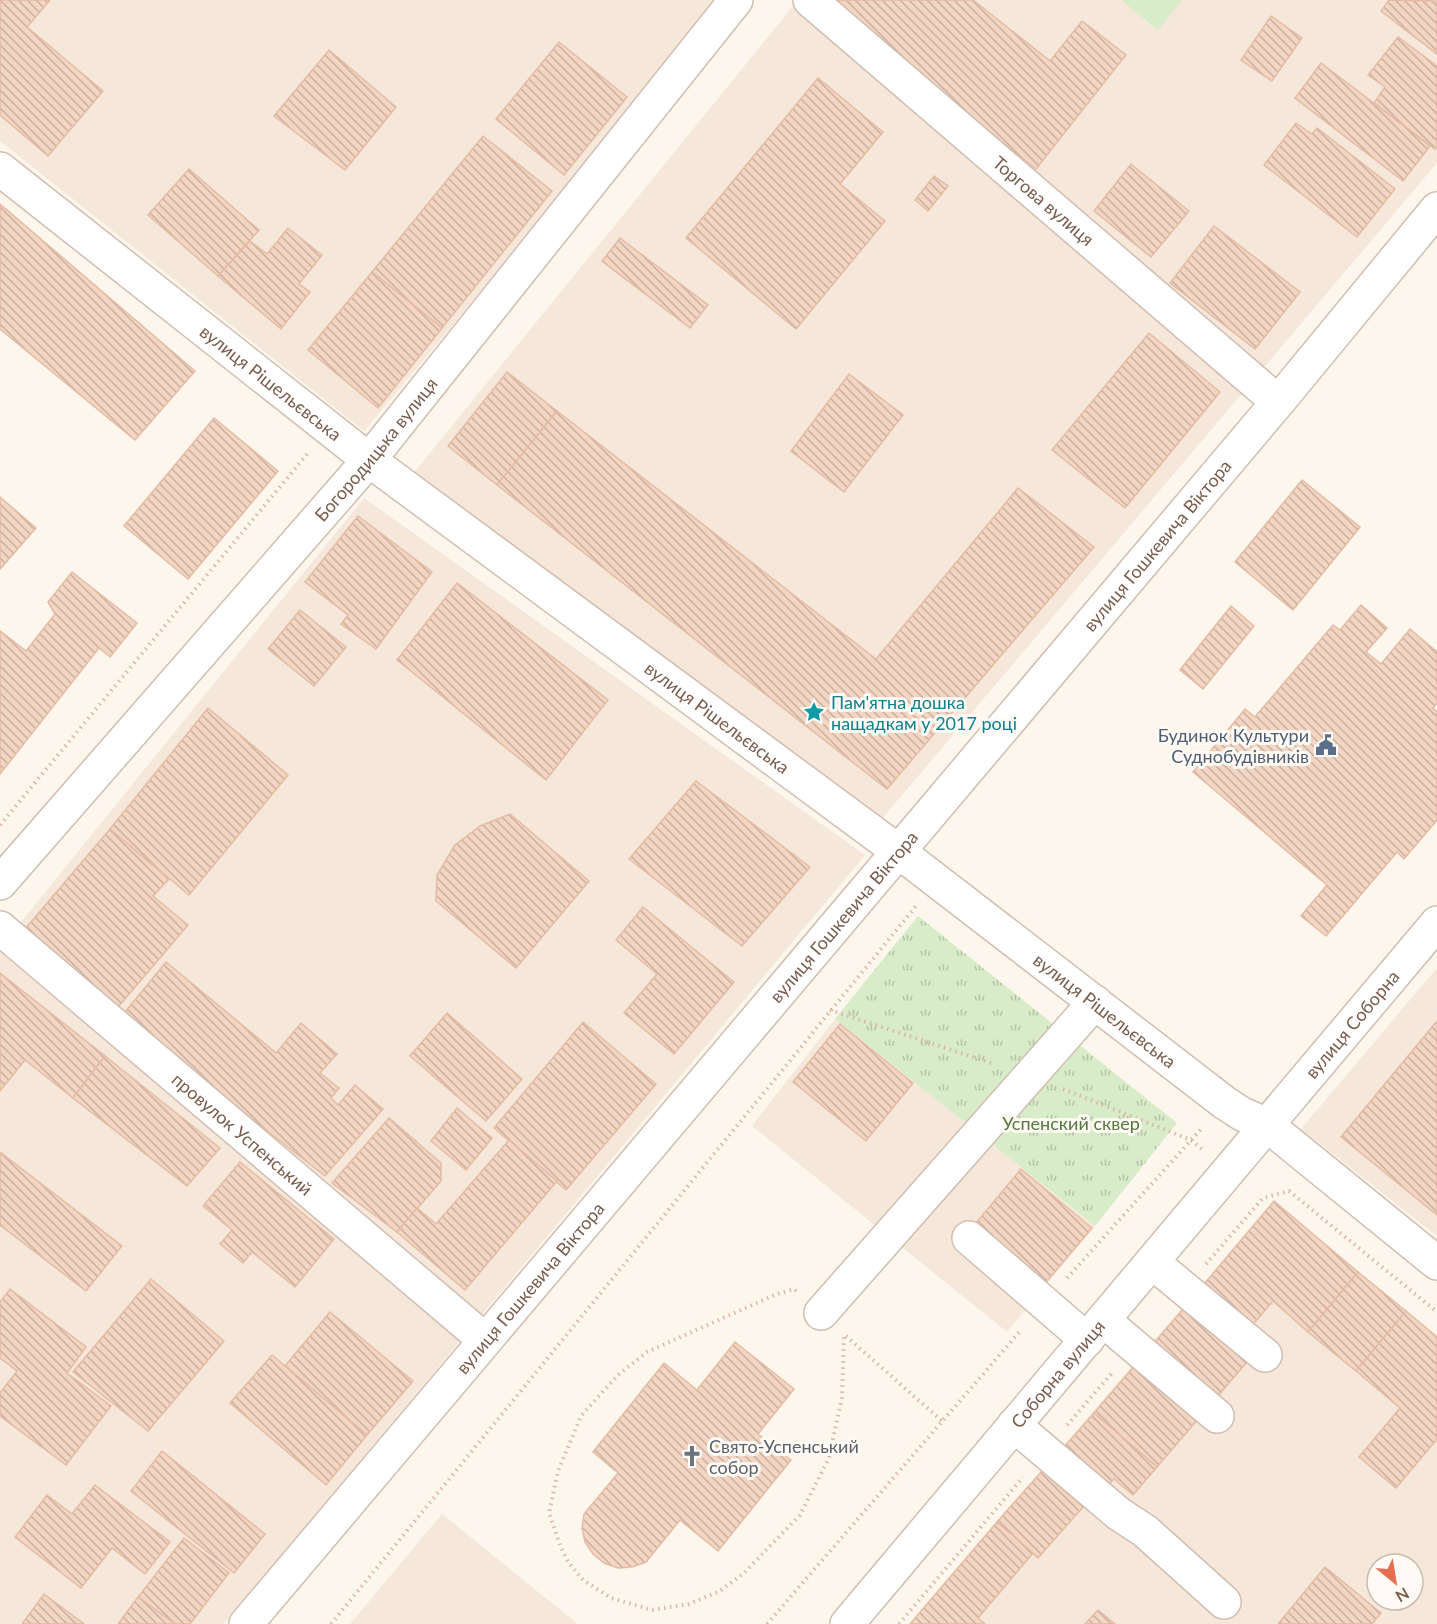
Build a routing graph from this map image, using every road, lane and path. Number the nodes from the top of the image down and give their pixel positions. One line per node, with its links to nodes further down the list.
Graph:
1 (736, 0): 7 (street, Богородицька вулиця)
2 (810, 0): 5 (street, Торгова вулиця)
3 (0, 169): 6 (street, вулиця Рішельєвська)
4 (1437, 208): 5 (street, вулиця Гошкевича Віктора)
5 (1278, 402): 9 (street, вулиця Гошкевича Віктора)
6 (329, 428): 7 (street, вулиця Рішельєвська); 8 (path)
7 (369, 460): 9 (street, вулиця Рішельєвська); 10 (street, Богородицька вулиця)
8 (0, 825)
9 (898, 851): 14 (street, вулиця Рішельєвська); 28 (street, вулиця Гошкевича Віктора)
10 (0, 883)
11 (918, 904): 15 (path)
12 (1437, 923): 18 (street, вулиця Соборна)
13 (0, 928): 28 (street, провулок Успенський)
14 (1095, 1002): 16 (street); 17 (street, вулиця Рішельєвська)
15 (830, 1010): 16 (path); 38 (path)
16 (1029, 1076): 19 (path); 26 (street)
17 (1225, 1102): 18 (street, вулиця Рішельєвська); 19 (path)
18 (1267, 1125): 21 (street, Соборна вулиця); 22 (street, вулиця Рішельєвська)
19 (1191, 1140): 24 (path)
20 (969, 1238): 24 (street)
21 (1152, 1262): 23 (street); 27 (street, Соборна вулиця)
22 (1437, 1263)
23 (1185, 1289): 25 (path); 30 (street)
24 (1044, 1303): 27 (street); 32 (path)
25 (1437, 1312)
26 (821, 1313): 32 (path)
27 (1095, 1330): 29 (street); 33 (street, Соборна вулиця)
28 (485, 1340): 37 (street, вулиця Гошкевича Віктора)
29 (1135, 1347): 31 (street); 34 (path)
30 (1265, 1355)
31 (1217, 1416)
32 (942, 1421): 39 (path)
33 (1014, 1425): 34 (street); 36 (street, Соборна вулиця)
34 (1045, 1451): 35 (street); 40 (path)
35 (1224, 1602)
36 (864, 1618)
37 (246, 1624)
38 (331, 1624)
39 (767, 1624)
40 (899, 1624)

